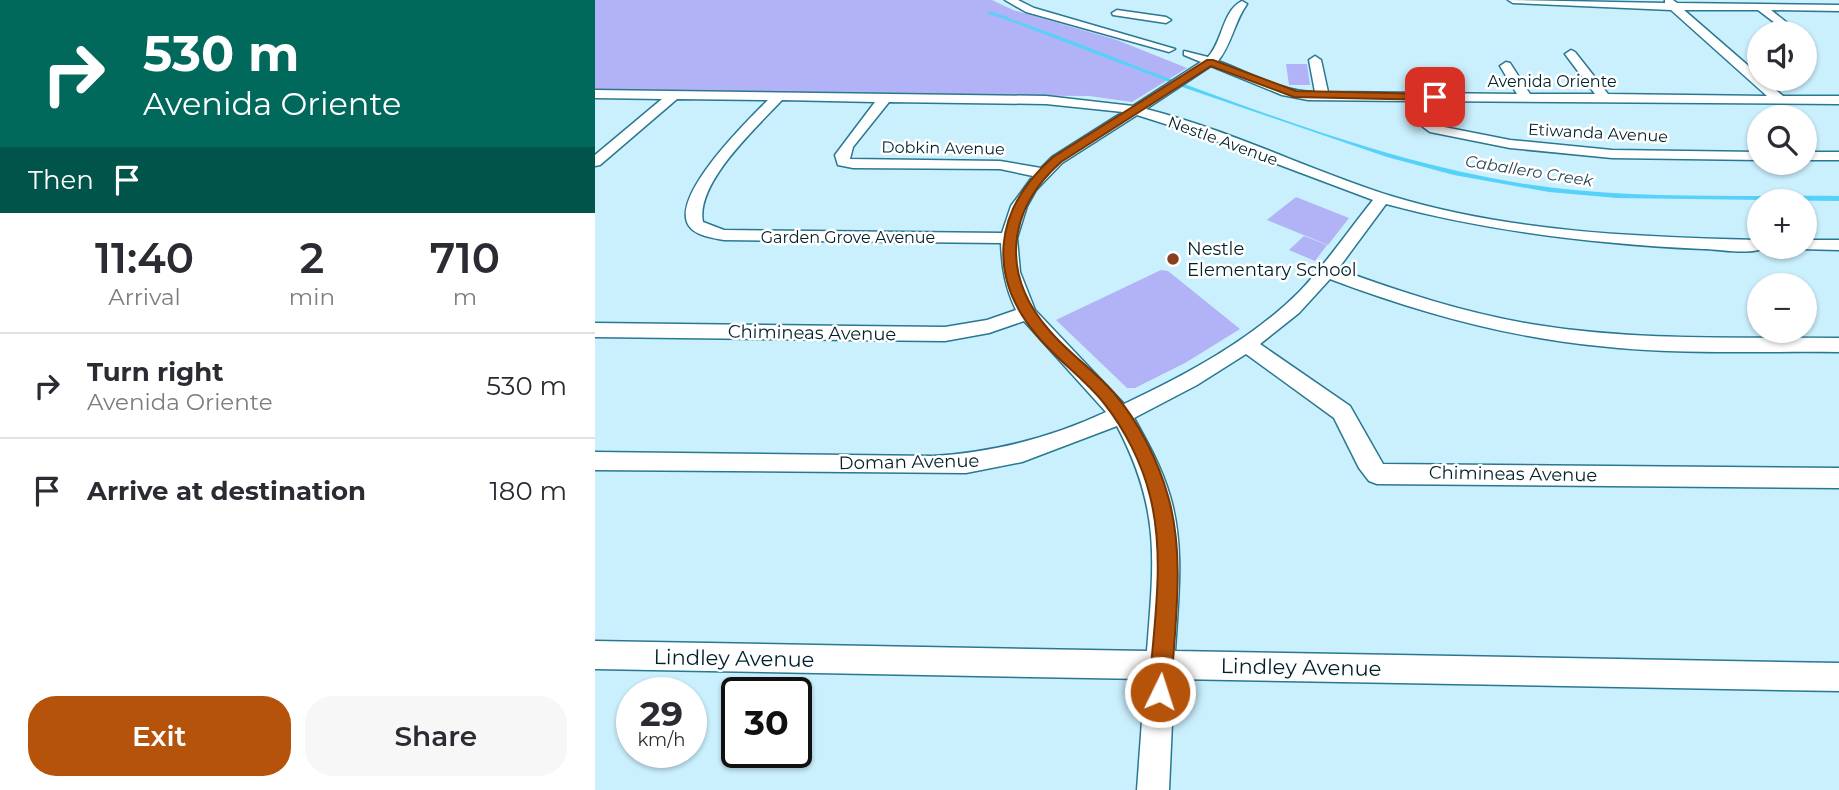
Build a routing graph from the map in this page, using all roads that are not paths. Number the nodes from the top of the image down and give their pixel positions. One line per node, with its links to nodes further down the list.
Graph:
1 (1010, 0): 14 (street, Avenida Oriente)
2 (1116, 0): 10 (street)
3 (1258, 0): 5 (street)
4 (1513, 0): 6 (street)
5 (1237, 2): 16 (street)
6 (1670, 3): 7 (street); 27 (street)
7 (1760, 7): 8 (street); 13 (street)
8 (1826, 8): 9 (street); 11 (street)
9 (1839, 8)
10 (1117, 13): 12 (street); 14 (street)
11 (1839, 16)
12 (1166, 20)
13 (1779, 21)
14 (1099, 28): 16 (street, Avenida Oriente)
15 (1315, 60): 22 (street)
16 (1210, 62): 22 (street, Avenida Oriente); 29 (street)
17 (1573, 62): 26 (street)
18 (1506, 66): 25 (street)
19 (595, 94): 20 (street, Nestle Avenue)
20 (674, 95): 21 (street, Nestle Avenue); 33 (street)
21 (779, 96): 23 (street, Nestle Avenue); 36 (street, Garden Grove Avenue)
22 (1322, 96): 24 (street, Avenida Oriente)
23 (886, 97): 29 (street, Nestle Avenue); 34 (street, Dobkin Avenue)
24 (1412, 97): 25 (street, Avenida Oriente); 30 (street, Etiwanda Avenue)
25 (1526, 98): 26 (street, Avenida Oriente)
26 (1605, 99): 27 (street, Avenida Oriente)
27 (1780, 100): 28 (street, Avenida Oriente)
28 (1839, 100)
29 (1134, 110): 34 (street); 35 (street, Nestle Avenue)
30 (1747, 156)
31 (1817, 156): 32 (street)
32 (1839, 156)
33 (595, 162)
34 (1042, 173): 36 (street)
35 (1383, 198): 37 (street, Nestle Avenue); 40 (street, Doman Avenue)
36 (1009, 238): 41 (street)
37 (1747, 244)
38 (1817, 245): 39 (street)
39 (1839, 245)
40 (1328, 272): 43 (street, Doman Avenue); 44 (street)
41 (1027, 313): 42 (street, Chimineas Avenue); 45 (street)
42 (595, 330)
43 (1246, 344): 45 (street, Doman Avenue); 47 (street, Chimineas Avenue)
44 (1839, 345)
45 (1121, 414): 46 (street, Doman Avenue); 49 (street)
46 (595, 461)
47 (1839, 478)
48 (595, 655): 49 (street, Lindley Avenue)
49 (1162, 665): 50 (street, Lindley Avenue); 51 (street)
50 (1839, 677)
51 (1153, 790)

